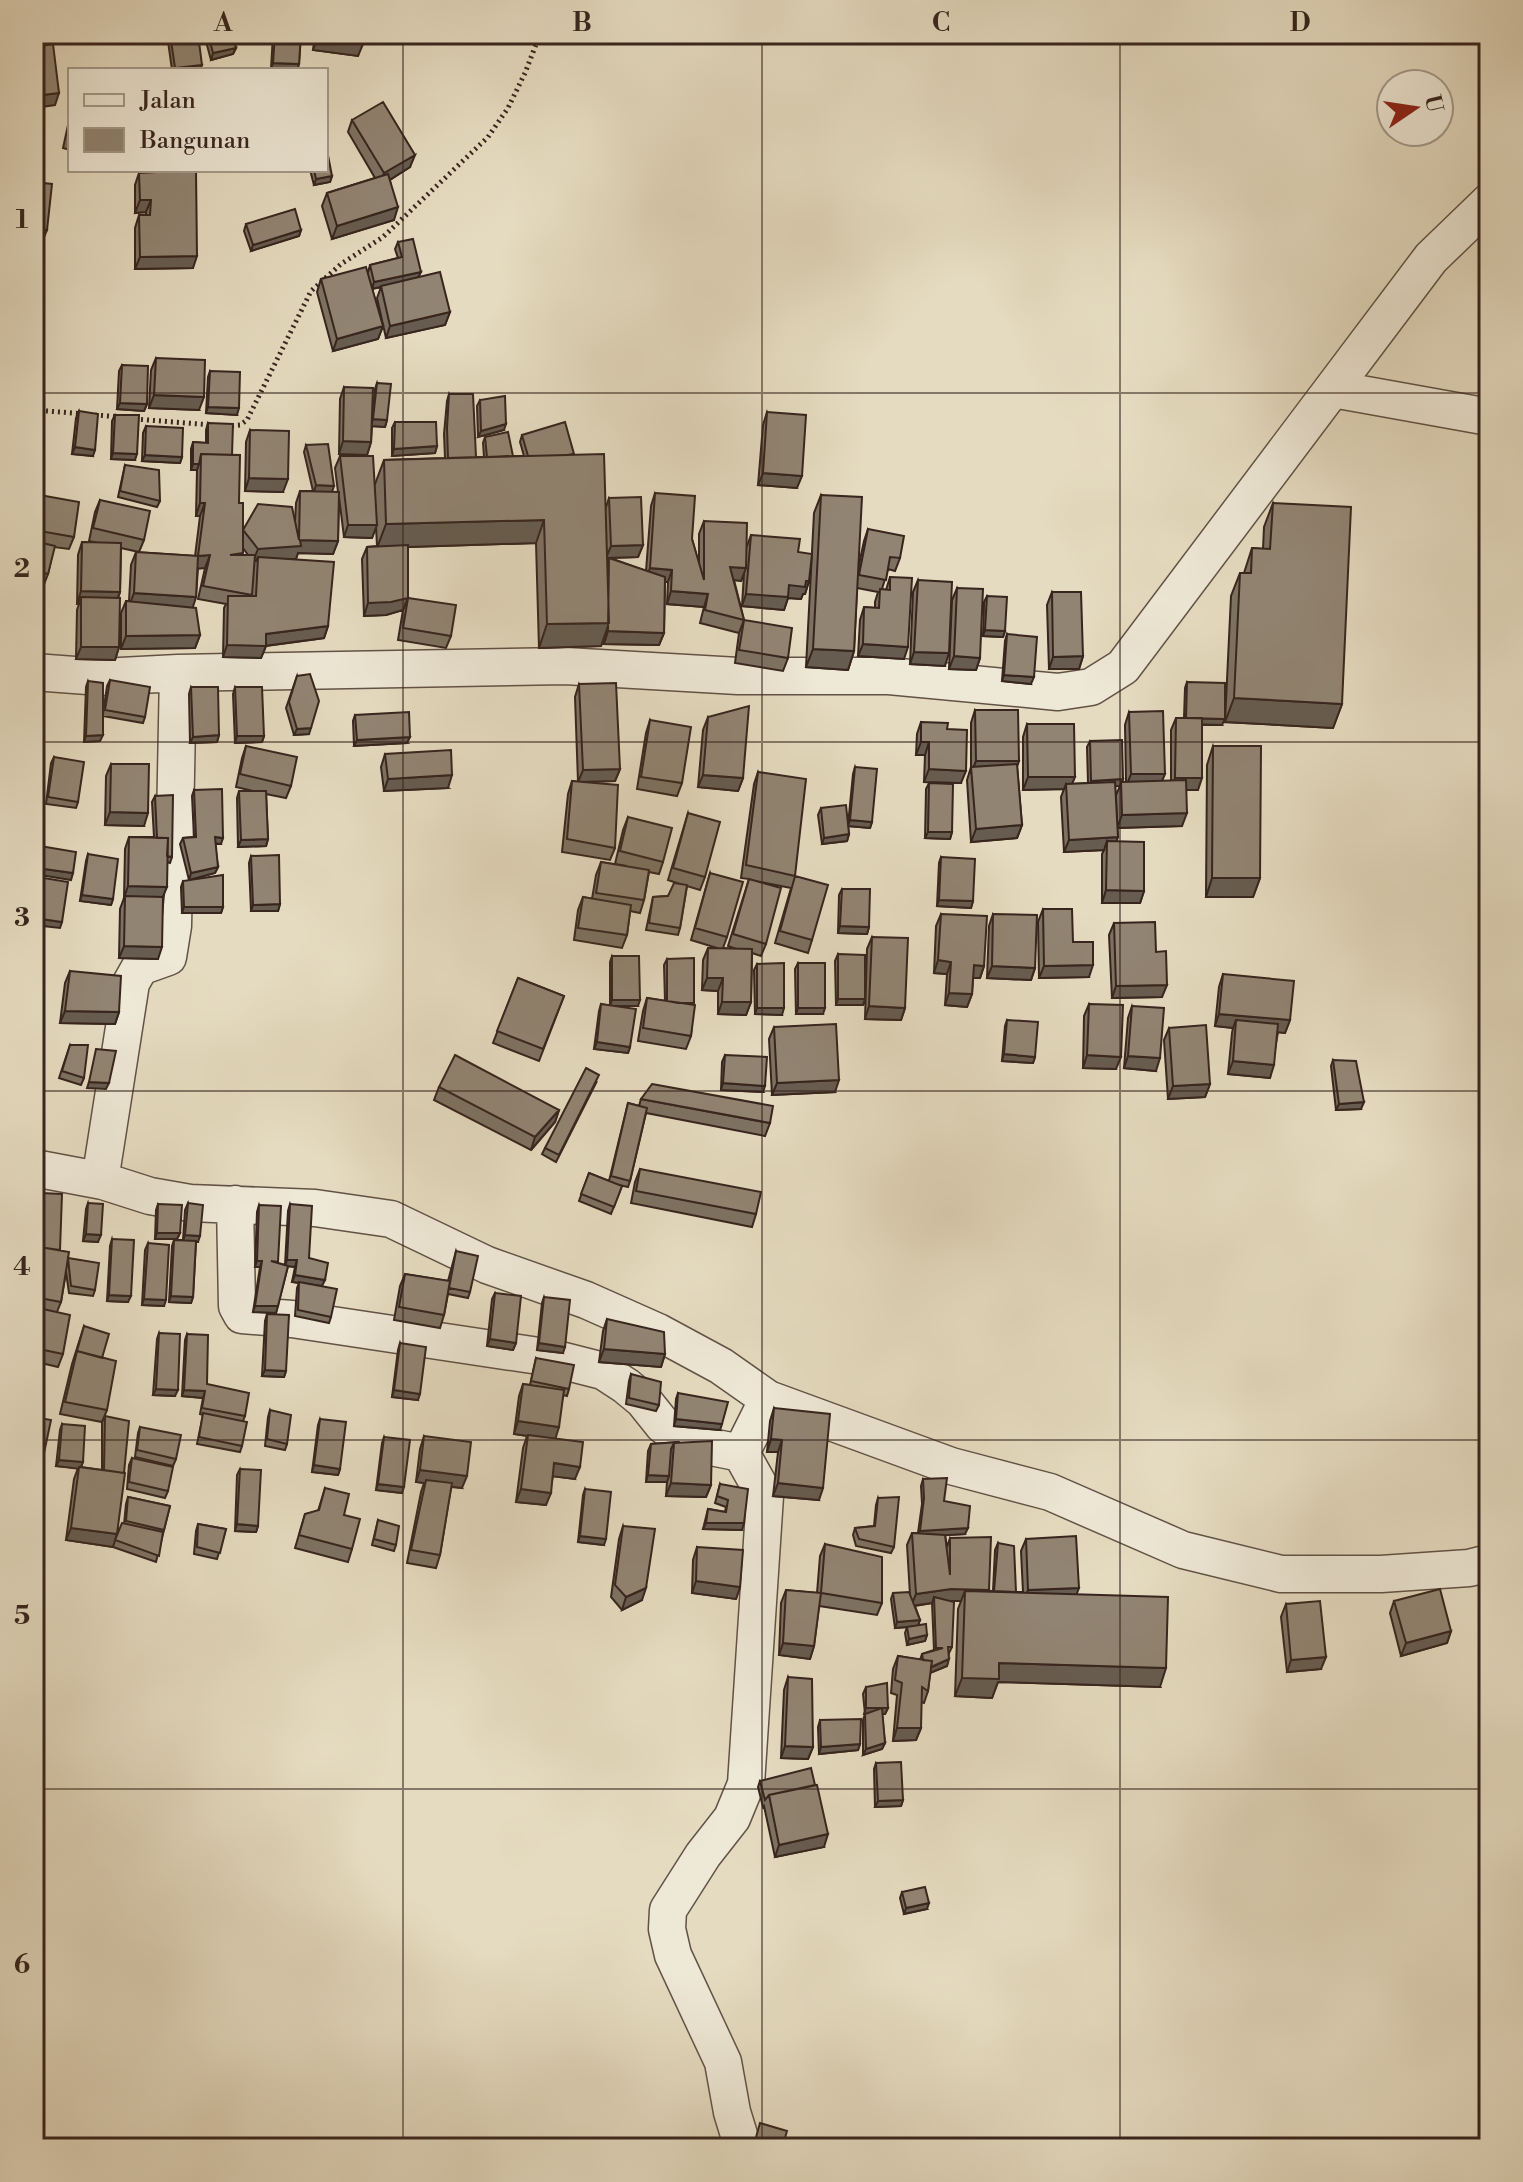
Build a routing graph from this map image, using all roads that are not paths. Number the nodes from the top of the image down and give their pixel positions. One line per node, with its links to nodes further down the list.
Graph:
1 (1489, 202): 2 (street)
2 (1333, 389): 3 (street); 5 (street)
3 (1489, 417)
4 (34, 672): 5 (street)
5 (178, 673): 7 (street)
6 (34, 1168): 7 (street)
7 (103, 1181): 8 (street)
8 (235, 1204): 9 (street); 10 (street)
9 (768, 1399): 10 (street); 11 (street)
10 (741, 1453): 12 (street)
11 (1489, 1563)
12 (743, 2148)

